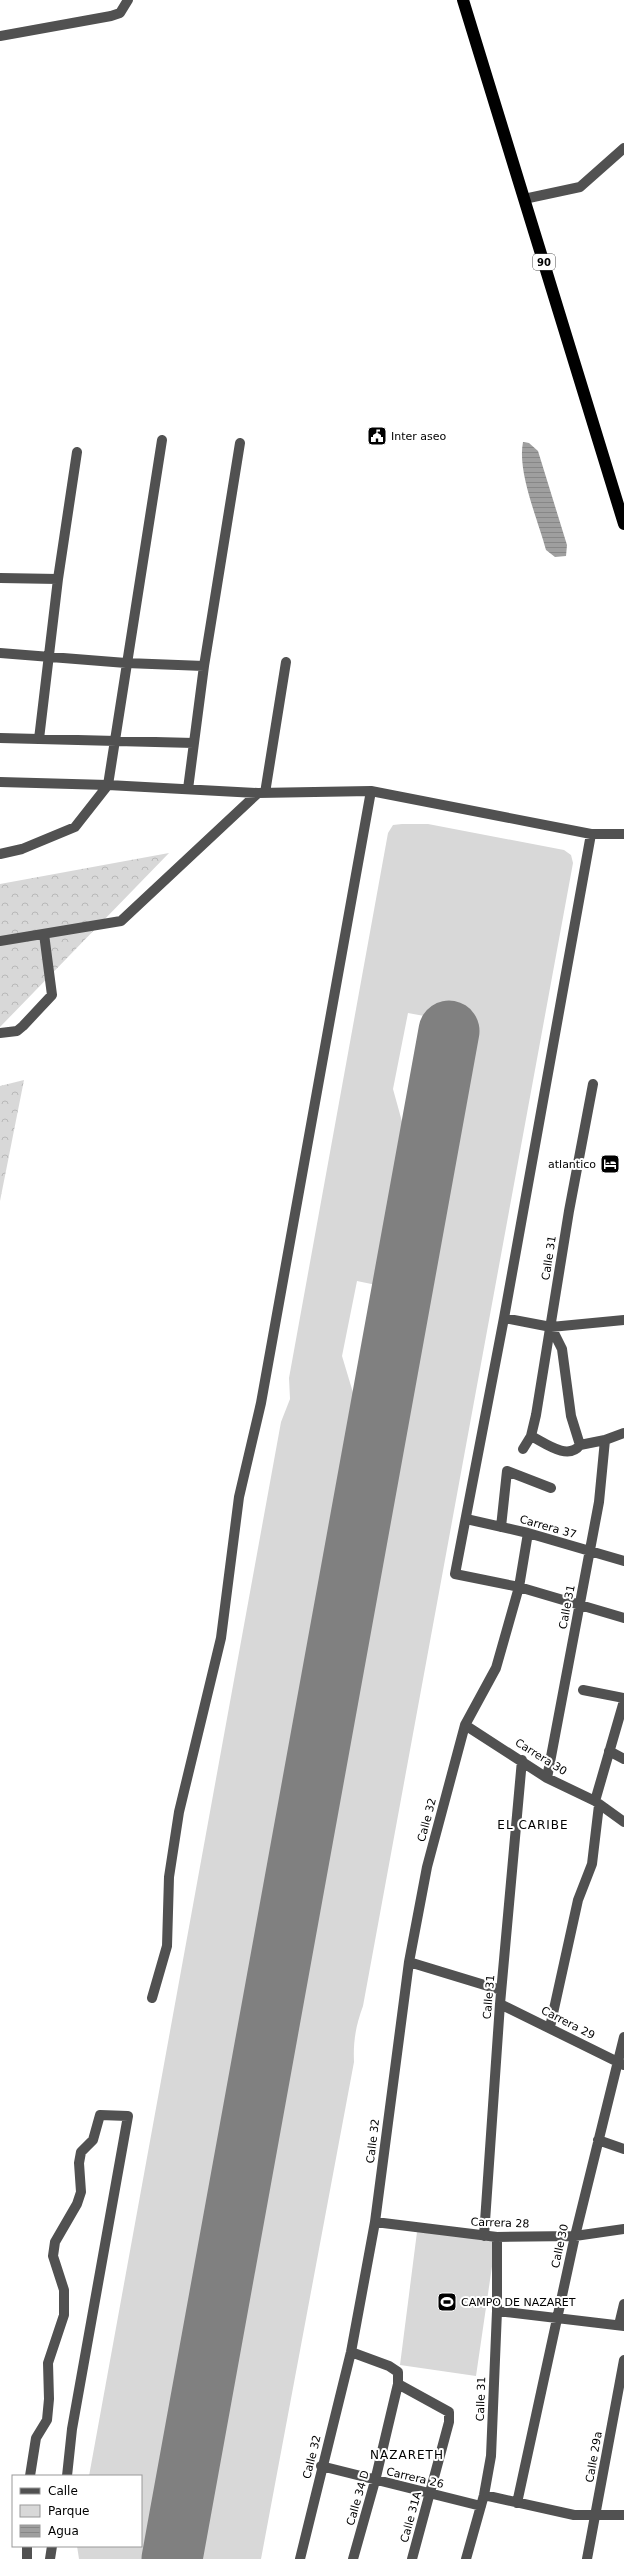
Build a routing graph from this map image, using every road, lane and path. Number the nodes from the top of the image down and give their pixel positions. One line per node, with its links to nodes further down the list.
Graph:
1 (128, 0): 3 (street)
2 (463, 0): 5 (highway, 90)
3 (0, 36)
4 (624, 148): 5 (street)
5 (524, 199): 9 (highway, 90)
6 (162, 440): 15 (street)
7 (240, 443): 16 (street)
8 (77, 452): 11 (street)
9 (624, 524)
10 (0, 578): 11 (street)
11 (58, 579): 13 (street)
12 (0, 653): 13 (street)
13 (50, 658): 15 (street); 18 (street)
14 (286, 662): 25 (street)
15 (126, 663): 16 (street); 19 (street)
16 (204, 666): 20 (street)
17 (0, 738): 18 (street)
18 (39, 739): 19 (street)
19 (114, 742): 20 (street); 22 (street)
20 (194, 743): 23 (street)
21 (0, 782): 22 (street)
22 (108, 785): 23 (street); 28 (street)
23 (188, 789): 25 (street)
24 (371, 791): 25 (street); 26 (street); 61 (street)
25 (261, 793): 29 (street)
26 (591, 834): 27 (street); 33 (street)
27 (624, 834)
28 (0, 854)
29 (44, 934): 30 (street); 31 (street)
30 (0, 941)
31 (0, 1033)
32 (593, 1084): 35 (street, Calle 31)
33 (504, 1318): 35 (street); 42 (street)
34 (624, 1320): 35 (street)
35 (551, 1327): 37 (street, Calle 31); 39 (street)
36 (624, 1433): 38 (street)
37 (531, 1436): 39 (street); 40 (street, Calle 31)
38 (604, 1440): 39 (street); 45 (street, Calle 31)
39 (580, 1444)
40 (522, 1449)
41 (551, 1488): 43 (street)
42 (466, 1519): 43 (street, Carrera 37); 47 (street)
43 (501, 1527): 44 (street, Carrera 37)
44 (528, 1534): 45 (street, Carrera 37); 47 (street, Calle 32)
45 (589, 1552): 46 (street, Carrera 37); 48 (street, Calle 31)
46 (624, 1561)
47 (519, 1587): 48 (street); 52 (street, Calle 32)
48 (580, 1604): 49 (street); 56 (street, Calle 31)
49 (624, 1618)
50 (583, 1690): 51 (street)
51 (624, 1700): 53 (street)
52 (465, 1724): 55 (street, Carrera 30); 59 (street, Calle 32)
53 (609, 1752): 54 (street); 57 (street)
54 (624, 1759)
55 (522, 1760): 56 (street, Carrera 30); 60 (street, Calle 31)
56 (547, 1778): 57 (street, Carrera 30)
57 (597, 1803): 58 (street, Carrera 30); 63 (street)
58 (624, 1822)
59 (408, 1962): 60 (street); 68 (street, Calle 32)
60 (501, 1990): 62 (street, Calle 31)
61 (152, 1998)
62 (500, 2004): 63 (street, Carrera 29); 70 (street, Calle 31)
63 (550, 2027): 65 (street, Carrera 29)
64 (624, 2037): 65 (street, Calle 30)
65 (621, 2063): 66 (street, Calle 30)
66 (598, 2140): 67 (street); 71 (street, Calle 30)
67 (624, 2149)
68 (375, 2222): 70 (street, Carrera 28); 77 (street, Calle 32)
69 (624, 2229): 71 (street, Carrera 28)
70 (484, 2236): 72 (street, Carrera 28)
71 (574, 2236): 72 (street, Carrera 28); 75 (street, Calle 30)
72 (497, 2237): 74 (street, Calle 31)
73 (624, 2304): 76 (street)
74 (497, 2311): 75 (street); 85 (street, Calle 31)
75 (558, 2319): 76 (street); 86 (street, Calle 30)
76 (622, 2326)
77 (351, 2352): 79 (street, Calle 34 D); 80 (street, Calle 32)
78 (624, 2360): 88 (street, Calle 29a)
79 (398, 2384): 83 (street, Calle 34 D); 84 (street, Calle 31A)
80 (321, 2466): 83 (street, Carrera 26); 94 (street, Calle 32)
81 (30, 2475): 82 (street)
82 (66, 2475)
83 (375, 2481): 84 (street, Carrera 26); 95 (street, Calle 34 D)
84 (430, 2493): 87 (street, Carrera 26); 96 (street, Calle 31A)
85 (484, 2495): 86 (street); 87 (street, Calle 31)
86 (517, 2503): 88 (street)
87 (480, 2506): 97 (street, Calle 31)
88 (596, 2514): 89 (street); 98 (street, Calle 29a)
89 (624, 2515)
90 (27, 2547): 92 (street)
91 (52, 2547): 93 (street)
92 (26, 2559)
93 (50, 2559)
94 (300, 2559)
95 (353, 2559)
96 (412, 2559)
97 (466, 2559)
98 (587, 2559)

